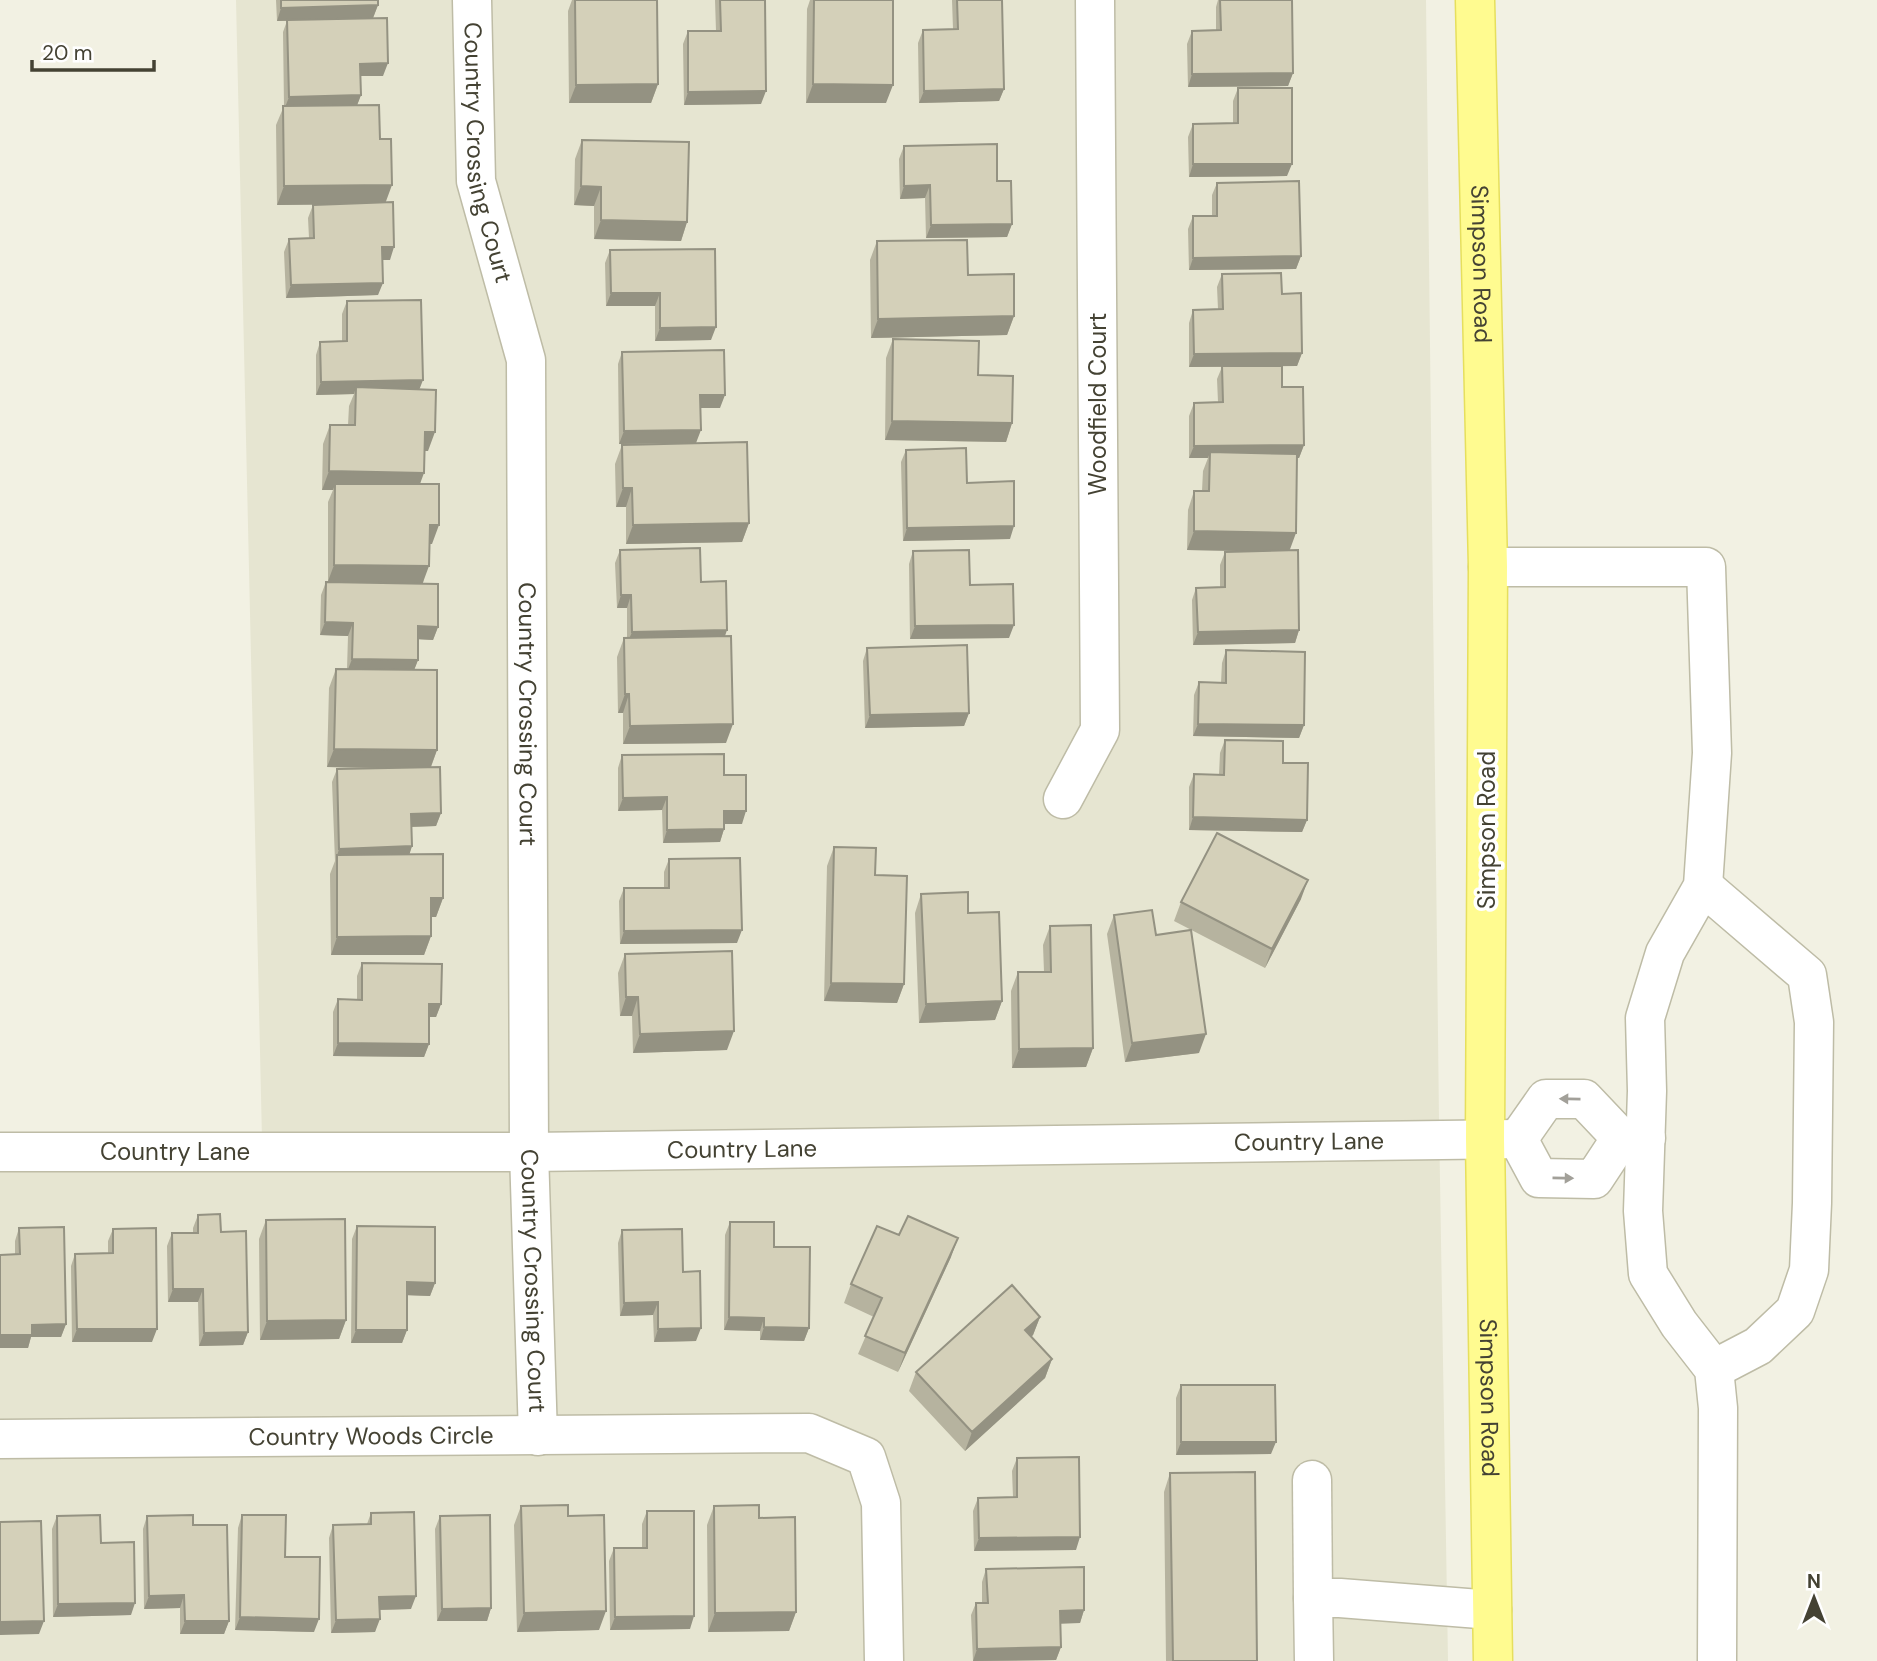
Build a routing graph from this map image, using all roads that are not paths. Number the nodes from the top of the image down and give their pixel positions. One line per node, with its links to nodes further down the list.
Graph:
1 (472, 0): 10 (street, Country Crossing Court)
2 (1095, 0): 5 (street, Woodfield Court)
3 (1475, 0): 4 (main road, Simpson Road)
4 (1488, 567): 6 (street); 8 (main road, Simpson Road)
5 (1063, 799)
6 (1703, 887): 7 (street); 11 (street)
7 (1634, 1138): 8 (street, one-way to 8); 8 (street, one-way to 7); 11 (street)
8 (1502, 1139): 10 (street, Country Lane); 16 (main road, Simpson Road)
9 (0, 1152): 10 (street, Country Lane)
10 (529, 1152): 12 (street, Country Crossing Court)
11 (1714, 1369): 20 (street)
12 (538, 1436): 13 (street, Country Woods Circle); 17 (street, Country Woods Circle)
13 (0, 1439)
14 (1312, 1480): 15 (street)
15 (1313, 1598): 16 (street); 18 (street)
16 (1492, 1610): 19 (main road, Simpson Road)
17 (884, 1661)
18 (1314, 1661)
19 (1493, 1661)
20 (1717, 1661)

